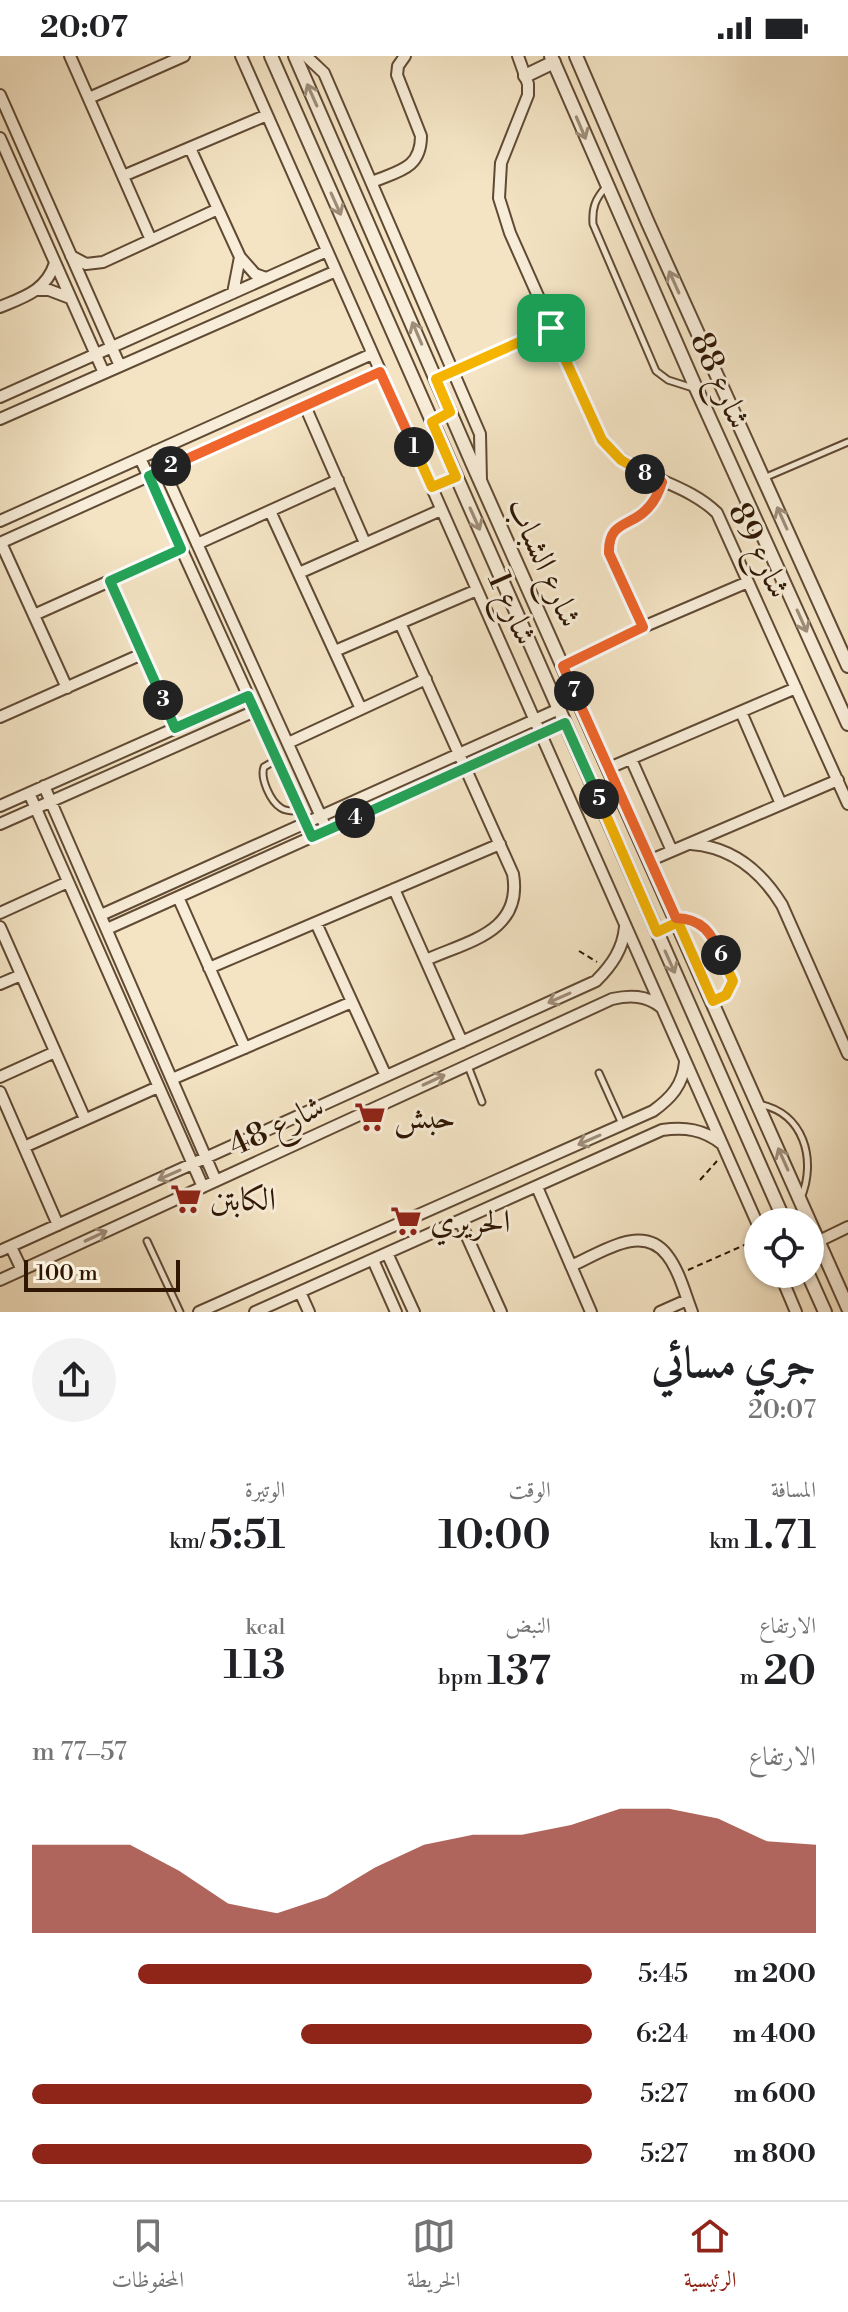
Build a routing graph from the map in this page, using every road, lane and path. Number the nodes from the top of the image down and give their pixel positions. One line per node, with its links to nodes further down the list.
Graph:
1 (70, 56): 14 (street)
2 (184, 56): 11 (street)
3 (241, 56): 16 (street, شارع 1)
4 (271, 56): 51 (street, شارع الشباب, one-way to 51)
5 (295, 56): 45 (street, شارع الشباب, one-way to 5)
6 (306, 56): 21 (street)
7 (405, 56): 21 (street)
8 (518, 56): 12 (street, شارع 89)
9 (576, 56): 55 (street, شارع 88, one-way to 9)
10 (552, 59): 12 (street); 22 (street, شارع 88, one-way to 22)
11 (162, 60): 14 (street)
12 (525, 76): 37 (street, شارع 89)
13 (0, 95): 15 (street)
14 (89, 98): 20 (street)
15 (3, 112): 17 (street)
16 (267, 115): 19 (street); 25 (street, شارع 1)
17 (14, 127): 18 (street); 26 (street)
18 (0, 136): 29 (street)
19 (190, 148): 20 (street); 23 (street)
20 (123, 176): 24 (street)
21 (372, 182): 42 (street)
22 (606, 186): 46 (street, شارع 88); 46 (lane)
23 (218, 209): 24 (street); 27 (street)
24 (151, 240): 28 (street)
25 (327, 251): 30 (street, شارع 1); 31 (street)
26 (71, 256): 28 (street); 33 (street)
27 (240, 257): 31 (street); 34 (street)
28 (103, 262): 33 (street)
29 (55, 263): 32 (street); 35 (street)
30 (336, 271): 40 (street, شارع 1); 41 (street)
31 (266, 278): 34 (street)
32 (38, 290): 35 (street); 36 (street)
33 (87, 291): 38 (street)
34 (233, 293): 38 (street)
35 (71, 299): 39 (street)
36 (0, 307)
37 (551, 328): 42 (street); 61 (street, شارع 89)
38 (111, 347): 39 (street); 41 (street)
39 (95, 354): 44 (street); 47 (street)
40 (372, 354): 43 (street, شارع 1); 53 (street)
41 (120, 366): 44 (street)
42 (453, 371): 45 (street); 62 (street)
43 (380, 372): 48 (street); 63 (street, شارع 1)
44 (104, 373): 50 (street)
45 (436, 379): 49 (street, شارع الشباب)
46 (696, 388): 57 (street, شارع 88)
47 (0, 397)
48 (305, 406): 56 (street); 60 (street)
49 (450, 412): 51 (street); 62 (street, شارع الشباب)
50 (0, 419)
51 (432, 422): 86 (street, شارع الشباب, one-way to 86)
52 (848, 442): 59 (lane)
53 (155, 451): 54 (street); 56 (street)
54 (140, 458): 58 (street); 65 (street)
55 (757, 464): 57 (street); 59 (street, شارع 88)
56 (164, 469): 58 (street); 68 (street)
57 (735, 475): 92 (street, شارع 88, one-way to 92)
58 (149, 476): 66 (street); 69 (street)
59 (764, 479): 80 (street, شارع 88, one-way to 59)
60 (338, 480): 64 (street); 67 (street)
61 (662, 482): 72 (street, شارع 89); 76 (street)
62 (481, 483): 79 (street, شارع الشباب)
63 (441, 510): 67 (street); 73 (street, شارع 1)
64 (270, 511): 68 (street); 70 (street)
65 (0, 521)
66 (1, 543): 74 (street)
67 (365, 543): 70 (street)
68 (197, 544): 95 (street)
69 (181, 549): 71 (street); 84 (street)
70 (299, 573): 77 (street)
71 (110, 581): 74 (street); 78 (street)
72 (748, 582): 76 (street); 83 (street, شارع 89)
73 (477, 590): 75 (street); 90 (street, شارع 1)
74 (34, 615): 82 (street)
75 (400, 623): 77 (street); 81 (street)
76 (643, 627): 79 (street)
77 (335, 651): 85 (street)
78 (142, 654): 82 (street); 93 (street)
79 (563, 666): 100 (street, شارع الشباب)
80 (848, 666)
81 (426, 679): 85 (street); 96 (street)
82 (67, 688): 89 (street)
83 (796, 688): 88 (street); 101 (street, شارع 89)
84 (248, 696): 87 (street); 93 (street)
85 (361, 709): 95 (street)
86 (559, 709): 90 (street); 91 (street, شارع الشباب)
87 (255, 711): 98 (street); 104 (street)
88 (741, 712): 97 (street); 105 (street)
89 (0, 717)
90 (534, 720): 94 (street, شارع 1); 96 (street)
91 (565, 723): 94 (street); 129 (street, شارع الشباب)
92 (848, 724)
93 (175, 728): 102 (street)
94 (541, 734): 99 (street); 126 (street, شارع 1)
95 (288, 743): 110 (street)
96 (459, 754): 99 (street); 110 (street)
97 (631, 759): 100 (street); 117 (street)
98 (277, 760): 109 (street); 109 (lane)
99 (466, 768): 113 (street); 115 (street)
100 (609, 768): 118 (street, شارع الشباب)
101 (838, 780): 105 (street); 106 (street, شارع 89)
102 (44, 786): 103 (street); 104 (street)
103 (29, 793): 107 (street); 108 (street)
104 (51, 801): 108 (street); 123 (street)
105 (781, 804): 116 (street)
106 (848, 804)
107 (0, 806)
108 (36, 808): 112 (street); 119 (street)
109 (301, 811): 111 (street)
110 (321, 816): 111 (street); 113 (street)
111 (306, 823): 114 (street); 123 (street)
112 (0, 824)
113 (327, 830): 114 (street)
114 (312, 837): 121 (street)
115 (500, 844): 120 (street); 131 (street)
116 (691, 844): 117 (street); 142 (street)
117 (672, 851): 118 (street)
118 (651, 860): 124 (street, شارع الشباب)
119 (68, 882): 122 (street); 149 (street)
120 (394, 889): 125 (street); 131 (street)
121 (178, 897): 128 (street); 132 (street)
122 (0, 913)
123 (101, 915): 128 (street)
124 (677, 920): 129 (street); 136 (street, شارع الشباب); 136 (lane)
125 (316, 923): 132 (street); 137 (street)
126 (625, 925): 133 (street); 138 (street, شارع 1)
127 (0, 927): 134 (street)
128 (107, 929): 148 (street)
129 (657, 932): 165 (street, شارع الشباب, one-way to 165)
130 (579, 951): 133 (path)
131 (426, 960): 139 (street)
132 (209, 968): 140 (street)
133 (609, 968): 139 (street, شارع 48, one-way to 139)
134 (21, 975): 135 (street); 141 (street)
135 (0, 984)
136 (713, 1001): 152 (street, شارع الشباب)
137 (352, 1002): 140 (street); 146 (street)
138 (662, 1008): 143 (street, شارع 1); 144 (street, شارع 48)
139 (462, 1042): 146 (street, شارع 48)
140 (245, 1048): 148 (street)
141 (55, 1052): 147 (street); 153 (street)
142 (848, 1054)
143 (685, 1060): 154 (street); 156 (street, شارع 1)
144 (468, 1065): 151 (lane); 160 (street, شارع 48, one-way to 144)
145 (599, 1073): 154 (lane)
146 (386, 1076): 157 (street, شارع 48)
147 (0, 1077)
148 (172, 1079): 157 (street)
149 (158, 1087): 153 (street); 158 (street)
150 (0, 1092): 155 (street)
151 (482, 1102)
152 (758, 1104): 163 (street, شارع الشباب, one-way to 152); 163 (lane)
153 (85, 1119): 155 (street)
154 (623, 1125): 187 (street, one-way to 187)
155 (24, 1147): 168 (street)
156 (724, 1148): 159 (path); 162 (street); 164 (street, شارع 1)
157 (206, 1158): 158 (street, شارع 48); 160 (street)
158 (192, 1164): 161 (street); 168 (street, شارع 48, one-way to 168)
159 (700, 1180)
160 (216, 1181): 161 (street, شارع 48)
161 (203, 1187): 178 (street, شارع 48, one-way to 161)
162 (537, 1187): 167 (street); 177 (street)
163 (801, 1199): 166 (street, شارع الشباب)
164 (750, 1208)
165 (779, 1208)
166 (805, 1208)
167 (460, 1221): 174 (street); 192 (street)
168 (58, 1225): 173 (street, شارع 48)
169 (848, 1227): 170 (street)
170 (824, 1239)
171 (147, 1241): 186 (lane)
172 (744, 1245): 179 (path)
173 (5, 1249): 178 (street)
174 (387, 1253): 176 (street); 191 (street)
175 (824, 1253): 185 (street, شارع الشباب)
176 (373, 1260): 183 (street); 190 (street)
177 (571, 1266): 179 (street); 193 (street)
178 (22, 1270): 180 (street, شارع 48)
179 (676, 1275): 184 (street)
180 (0, 1280)
181 (786, 1288): 196 (street)
182 (814, 1288): 197 (street)
183 (300, 1292): 188 (street); 189 (street)
184 (687, 1300): 194 (street); 195 (street)
185 (848, 1308)
186 (180, 1312)
187 (199, 1312)
188 (255, 1312)
189 (309, 1312)
190 (396, 1312)
191 (414, 1312)
192 (501, 1312)
193 (591, 1312)
194 (660, 1312)
195 (692, 1312)
196 (796, 1312)
197 (825, 1312)

